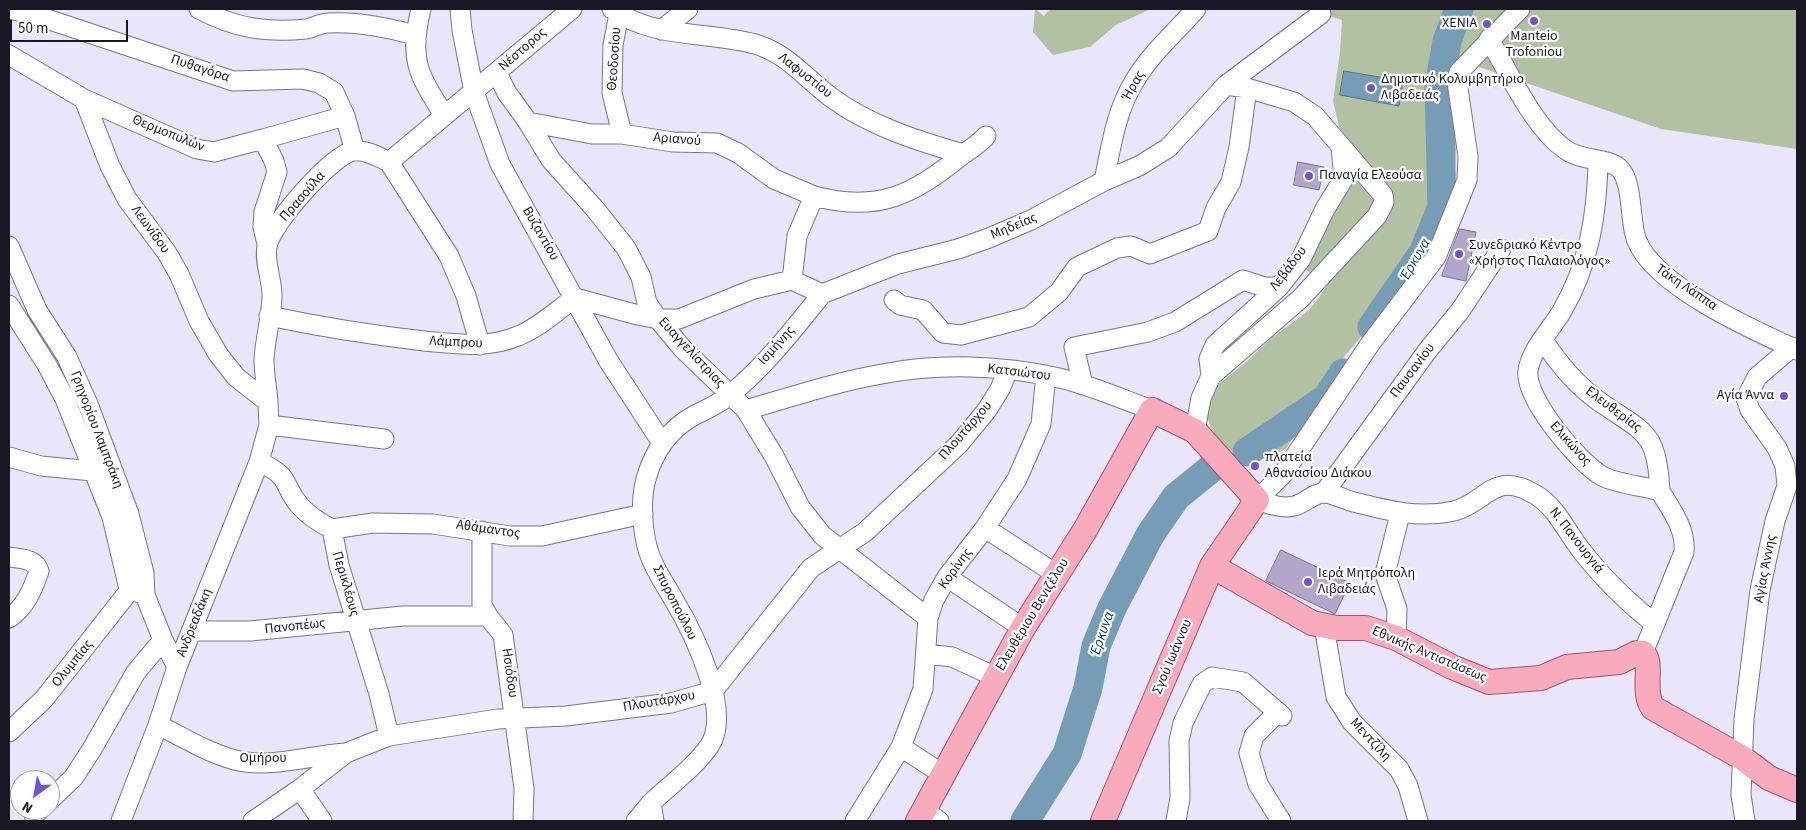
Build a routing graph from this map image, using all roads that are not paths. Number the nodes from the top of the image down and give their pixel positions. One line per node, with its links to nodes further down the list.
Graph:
1 (9, 9): 9 (street, Πυθαγόρα)
2 (199, 9): 12 (street)
3 (421, 9): 14 (street)
4 (460, 9): 20 (street, Βυζαντίου)
5 (572, 9): 17 (street, Νέστορος)
6 (688, 9): 13 (street)
7 (1196, 9): 33 (street, Ήρας)
8 (1520, 9): 15 (street)
9 (35, 11): 23 (street, Πυθαγόρα)
10 (616, 11): 13 (street, Λαφυστίου); 25 (street, Θεοδοσίου)
11 (1321, 14): 18 (street, Μηδείας)
12 (324, 16): 14 (street)
13 (661, 30): 30 (street, Λαφυστίου)
14 (415, 34): 22 (street)
15 (1489, 39): 32 (street, Τάκη Λάππα); 66 (street)
16 (9, 55): 21 (street)
17 (497, 73): 20 (street, Νέστορος); 24 (street, Ευαγγελίστριας)
18 (1226, 85): 19 (street); 33 (street, Μηδείας)
19 (1247, 88): 28 (street); 42 (street)
20 (474, 92): 22 (street); 41 (street, Βυζαντίου)
21 (84, 99): 27 (street, Θερμοπυλών); 54 (street, Λεωνίδου)
22 (444, 115): 31 (street)
23 (346, 116): 27 (street, Θερμοπυλών); 29 (street, Πυθαγόρα)
24 (528, 122): 25 (street, Αριανού); 45 (street, Ευαγγελίστριας)
25 (622, 134): 34 (street, Αριανού)
26 (986, 136): 30 (street, Αριανού)
27 (263, 140): 35 (street)
28 (1341, 147): 39 (street, Λεβάδου); 51 (street, Λεβάδου)
29 (355, 151): 31 (street); 35 (street, Πρασούλα)
30 (963, 154): 34 (street, Αριανού)
31 (389, 162): 47 (street)
32 (1598, 162): 46 (street, Ελικώνος); 48 (street, Τάκη Λάππα)
33 (1104, 181): 40 (street, Μηδείας)
34 (814, 196): 38 (street)
35 (267, 244): 44 (street)
36 (1501, 249): 65 (street, Παυσανίου)
37 (9, 250): 63 (street, Γρηγορίου Λαμπράκη)
38 (792, 280): 40 (street); 45 (street)
39 (1279, 286): 51 (street, Λεβάδου); 52 (street)
40 (822, 294): 53 (street, Ισμήνης)
41 (575, 298): 45 (street); 47 (street, Λάμπρου); 60 (street, Βυζαντίου)
42 (894, 300)
43 (9, 305): 63 (street, Γρηγορίου Λαμπράκη)
44 (269, 316): 47 (street, Λάμπρου); 54 (street)
45 (658, 319): 53 (street, Ευαγγελίστριας)
46 (1543, 340): 64 (street, Ελευθερίας); 64 (street, Ελικώνος)
47 (480, 345)
48 (1794, 349): 100 (street, Αγίας Άννης)
49 (1008, 370): 50 (street, Κατσιώτου); 55 (street, Κατσιώτου); 72 (street, Πλουτάρχου)
50 (1046, 375): 52 (street, Κατσιώτου); 69 (street, Κορίνης)
51 (1211, 376): 58 (street, Λεβάδου)
52 (1083, 385): 56 (street, Κατσιώτου)
53 (730, 396): 55 (street, Ευαγγελίστριας); 60 (street, Σπυροπούλου)
54 (268, 402): 57 (street)
55 (746, 410): 72 (street, Ευαγγελίστριας)
56 (1152, 410): 58 (main road, Κατσιώτου); 76 (main road, Ελευθέριου Βενιζέλου)
57 (269, 425): 59 (street); 62 (street, Ανδρεαδάκη)
58 (1195, 431): 66 (main road, Κατσιώτου)
59 (384, 439)
60 (662, 443): 67 (street, Σπυροπούλου)
61 (9, 457): 63 (street)
62 (259, 462): 70 (street); 86 (street, Ανδρεαδάκη)
63 (103, 472): 75 (street, Γρηγορίου Λαμπράκη); 78 (street, Γρηγορίου Λαμπράκη)
64 (1660, 490): 83 (street)
65 (1324, 493): 66 (street); 68 (street, Ν. Πανουργιά)
66 (1257, 500): 74 (main road, Σγού Ιωάννου)
67 (643, 514): 71 (street, Αθάμαντος); 93 (street, Σπυροπούλου)
68 (1400, 514): 83 (street, Ν. Πανουργιά); 87 (street)
69 (985, 528): 76 (street); 77 (street, Κορίνης)
70 (332, 530): 71 (street, Αθάμαντος); 82 (street, Περικλέους)
71 (482, 531): 79 (street, Ησιόδου)
72 (842, 551): 81 (street, Ευαγγελίστριας); 93 (street, Πλουτάρχου)
73 (9, 557): 80 (street)
74 (1212, 566): 84 (main road, Εθνικής Αντιστάσεως); 113 (main road, Σγού Ιωάννου)
75 (144, 573): 78 (street, Ολυμπίας)
76 (1056, 574): 85 (main road, Ελευθέριου Βενιζέλου)
77 (947, 577): 81 (street, Κορίνης); 85 (street)
78 (137, 592): 88 (street, Γρηγορίου Λαμπράκη); 96 (street, Ολυμπίας)
79 (488, 616): 82 (street, Πανοπέως); 94 (street, Ησιόδου)
80 (9, 618)
81 (928, 618): 90 (street, Κορίνης)
82 (355, 620): 86 (street, Πανοπέως); 97 (street, Περικλέους)
83 (1656, 624): 89 (street)
84 (1324, 626): 87 (main road, Εθνικής Αντιστάσεως); 116 (street, Μεντζίλη)
85 (1023, 628): 92 (main road, Ελευθέριου Βενιζέλου)
86 (191, 632): 91 (street, Ανδρεαδάκη)
87 (1396, 638): 89 (main road, Εθνικής Αντιστάσεως)
88 (163, 640): 91 (street, Γρηγορίου Λαμπράκη); 103 (street)
89 (1642, 653): 100 (main road)
90 (927, 654): 92 (street); 98 (street, Κορίνης)
91 (177, 667): 95 (street, Ανδρεαδάκη)
92 (996, 677): 101 (main road, Ελευθέριου Βενιζέλου)
93 (713, 692): 94 (street, Πλουτάρχου); 105 (street, Σπυροπούλου)
94 (515, 719): 97 (street, Πλουτάρχου); 110 (street, Ησιόδου)
95 (158, 725): 99 (street, Ομήρου); 107 (street, Ανδρεαδάκη)
96 (9, 732)
97 (389, 736): 99 (street, Πλουτάρχου)
98 (901, 747): 101 (street); 112 (street, Κορίνης)
99 (346, 754): 102 (street, Πλουτάρχου)
100 (1741, 757): 104 (main road); 117 (street, Αγίας Άννης)
101 (944, 774): 106 (main road, Ελευθέριου Βενιζέλου)
102 (300, 789): 108 (street, Πλουτάρχου); 109 (street)
103 (60, 790)
104 (1797, 790)
105 (652, 812): 111 (street, Σπυροπούλου)
106 (927, 818)
107 (121, 821)
108 (253, 821)
109 (322, 821)
110 (522, 821)
111 (636, 821)
112 (855, 821)
113 (1103, 821)
114 (1176, 821): 115 (street)
115 (1281, 821)
116 (1418, 821)
117 (1745, 821)

